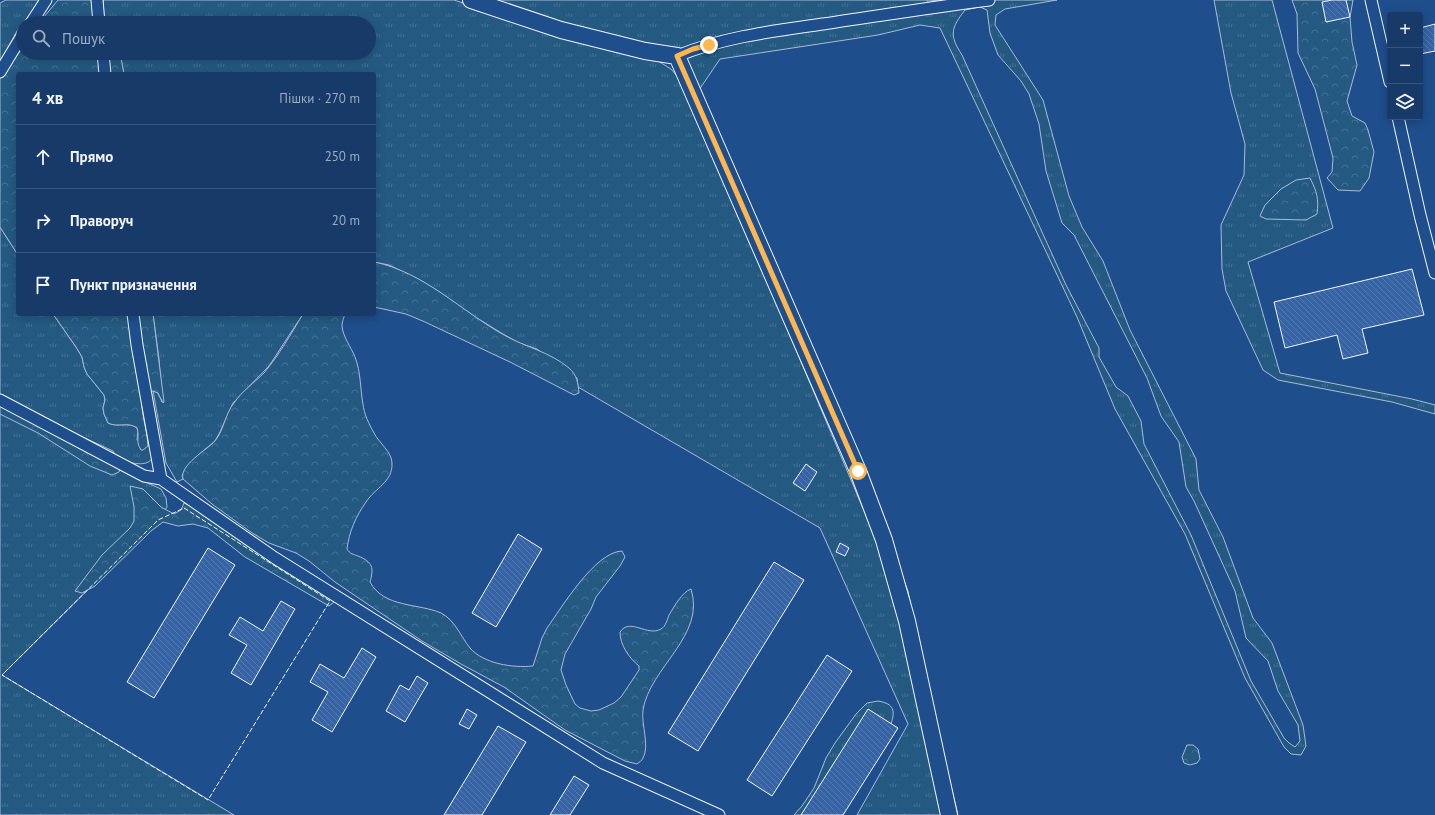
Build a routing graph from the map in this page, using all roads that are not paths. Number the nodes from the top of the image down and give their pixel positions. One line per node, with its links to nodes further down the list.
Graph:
1 (46, 0): 6 (street)
2 (97, 0): 7 (street)
3 (471, 0): 9 (street)
4 (989, 0): 9 (street)
5 (1371, 0): 11 (street)
6 (36, 16)
7 (98, 16)
8 (16, 46): 12 (street)
9 (677, 56): 20 (street)
10 (103, 60): 13 (street)
11 (1387, 69)
12 (0, 72)
13 (105, 72)
14 (1399, 120): 15 (street)
15 (1435, 273)
16 (133, 316): 18 (street)
17 (0, 400): 18 (street)
18 (161, 479): 19 (street)
19 (719, 815)
20 (949, 815)

